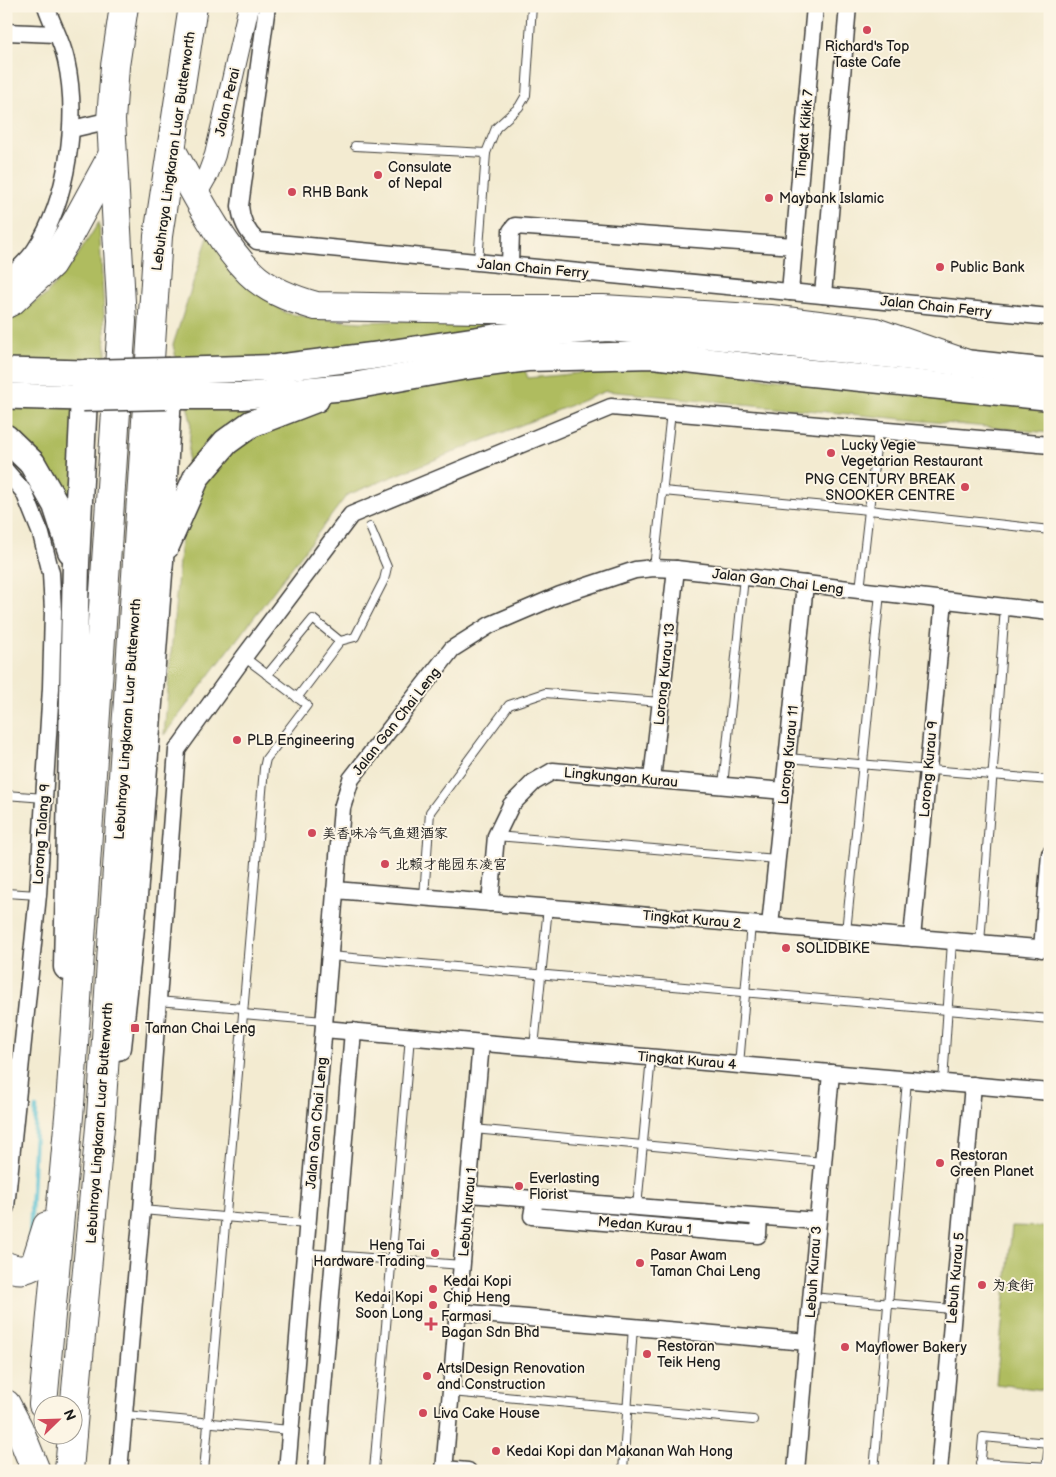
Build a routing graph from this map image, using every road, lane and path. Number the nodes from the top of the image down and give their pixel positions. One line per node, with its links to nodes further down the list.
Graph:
1 (46, 6): 10 (street)
2 (124, 6): 11 (highway)
3 (193, 6): 14 (highway, Lebuhraya Lingkaran Luar Butterworth)
4 (249, 6): 17 (street, Jalan Perai)
5 (267, 6): 20 (street, Jalan Chain Ferry)
6 (532, 6): 15 (lane)
7 (815, 6): 19 (street, Tingkat Kikik 7)
8 (848, 6): 24 (street)
9 (6, 32): 10 (street)
10 (56, 34): 12 (street)
11 (111, 120): 12 (street); 16 (highway)
12 (72, 129): 22 (street)
13 (355, 146): 15 (lane)
14 (171, 150): 17 (highway); 18 (highway, Lebuhraya Lingkaran Luar Butterworth)
15 (486, 153): 20 (lane)
16 (112, 156): 25 (highway); 105 (highway)
17 (196, 195): 18 (highway); 27 (highway)
18 (158, 236): 106 (highway, Lebuhraya Lingkaran Luar Butterworth)
19 (794, 246): 21 (street); 23 (street, Tingkat Kikik 7)
20 (478, 262): 21 (street, Jalan Chain Ferry)
21 (510, 265): 23 (street, Jalan Chain Ferry)
22 (6, 281)
23 (790, 292): 24 (street, Jalan Chain Ferry)
24 (823, 295): 26 (street, Jalan Chain Ferry)
25 (6, 304)
26 (1050, 318)
27 (964, 363): 29 (highway); 30 (highway)
28 (6, 371): 31 (main road)
29 (1050, 372)
30 (168, 383): 31 (highway, bridge); 32 (highway); 44 (highway)
31 (84, 386): 33 (main road); 45 (highway)
32 (347, 388): 34 (highway); 44 (highway)
33 (6, 396)
34 (1050, 397)
35 (672, 412): 36 (street); 40 (lane); 56 (street)
36 (878, 430): 38 (street); 41 (lane)
37 (6, 438): 45 (highway)
38 (1050, 445)
39 (6, 471): 69 (street, Lorong Talang 9)
40 (663, 491): 41 (lane); 46 (lane)
41 (869, 510): 43 (lane); 50 (lane)
42 (370, 527): 55 (lane)
43 (1050, 530)
44 (160, 561): 106 (highway)
45 (76, 563): 105 (highway)
46 (654, 568): 47 (street, Jalan Gan Chai Leng); 73 (street, Jalan Gan Chai Leng)
47 (676, 569): 48 (street, Jalan Gan Chai Leng); 59 (street, Lorong Kurau 13)
48 (744, 577): 49 (street, Jalan Gan Chai Leng); 66 (lane)
49 (805, 584): 50 (street, Jalan Gan Chai Leng); 60 (street, Lorong Kurau 11)
50 (860, 590): 51 (street, Jalan Gan Chai Leng)
51 (880, 593): 52 (street, Jalan Gan Chai Leng); 61 (lane)
52 (944, 600): 53 (street, Jalan Gan Chai Leng); 62 (street, Lorong Kurau 9)
53 (1005, 607): 54 (street, Jalan Gan Chai Leng); 63 (lane)
54 (1050, 612)
55 (340, 641): 57 (lane); 58 (lane)
56 (244, 657): 57 (lane); 89 (street)
57 (267, 675): 58 (lane)
58 (297, 698): 91 (lane)
59 (661, 702): 64 (street, Lorong Kurau 13); 76 (lane)
60 (788, 758): 61 (lane); 67 (street, Lorong Kurau 11)
61 (863, 764): 62 (lane); 81 (lane)
62 (928, 770): 63 (lane); 82 (street, Lorong Kurau 9)
63 (992, 776): 65 (lane); 84 (lane)
64 (652, 779): 66 (street, Lingkungan Kurau); 70 (street, Lingkungan Kurau)
65 (1050, 780)
66 (723, 786): 67 (street, Lingkungan Kurau)
67 (784, 791): 72 (street, Lorong Kurau 11)
68 (6, 795): 69 (lane)
69 (44, 798): 75 (street, Lorong Talang 9)
70 (496, 836): 72 (lane); 77 (street, Lingkungan Kurau)
71 (1050, 854): 85 (street)
72 (777, 859): 80 (street, Lorong Kurau 11)
73 (335, 890): 76 (street, Tingkat Kurau 2); 86 (street, Jalan Gan Chai Leng)
74 (6, 893): 75 (lane)
75 (38, 895): 109 (street, Lorong Talang 9)
76 (424, 897): 77 (street, Tingkat Kurau 2)
77 (490, 903): 78 (street, Tingkat Kurau 2)
78 (548, 907): 79 (street, Tingkat Kurau 2); 87 (lane)
79 (751, 924): 80 (street, Tingkat Kurau 2); 88 (lane)
80 (770, 926): 81 (street, Tingkat Kurau 2)
81 (846, 932): 82 (street, Tingkat Kurau 2)
82 (912, 938): 83 (street, Tingkat Kurau 2)
83 (952, 941): 84 (street, Tingkat Kurau 2); 90 (lane)
84 (980, 943): 85 (street, Tingkat Kurau 2)
85 (1046, 949)
86 (330, 956): 87 (lane); 93 (street, Jalan Gan Chai Leng)
87 (541, 975): 88 (lane); 97 (lane)
88 (745, 993): 90 (lane); 99 (lane)
89 (157, 1001): 91 (lane); 116 (street)
90 (947, 1010): 92 (lane); 102 (lane)
91 (243, 1011): 93 (lane); 118 (lane)
92 (1050, 1019)
93 (324, 1025): 94 (street, Tingkat Kurau 4); 120 (street, Jalan Gan Chai Leng)
94 (352, 1031): 95 (street, Tingkat Kurau 4); 123 (street, Jalan Gan Chai Leng)
95 (410, 1036): 96 (street, Tingkat Kurau 4); 124 (lane)
96 (481, 1043): 97 (street, Tingkat Kurau 4); 107 (street, Lebuh Kurau 1)
97 (534, 1047): 98 (street, Tingkat Kurau 4)
98 (651, 1057): 99 (street, Tingkat Kurau 4); 108 (lane)
99 (739, 1065): 100 (street, Tingkat Kurau 4)
100 (831, 1073): 101 (street, Tingkat Kurau 4); 110 (street, Lebuh Kurau 3)
101 (906, 1080): 102 (street, Tingkat Kurau 4); 128 (lane)
102 (942, 1083): 103 (street, Tingkat Kurau 4)
103 (973, 1085): 104 (street, Tingkat Kurau 4); 129 (street, Lebuh Kurau 5)
104 (1050, 1092)
105 (70, 1105): 111 (highway)
106 (101, 1116): 135 (highway, Lebuhraya Lingkaran Luar Butterworth)
107 (474, 1129): 108 (lane); 112 (street, Lebuh Kurau 1)
108 (642, 1145): 110 (lane); 115 (lane)
109 (9, 1146): 114 (street, Lorong Talang 9)
110 (823, 1162): 119 (street, Lebuh Kurau 3)
111 (63, 1178): 126 (highway); 134 (highway)
112 (469, 1194): 113 (street, Medan Kurau 1); 125 (street, Lebuh Kurau 1)
113 (535, 1199): 115 (street, Medan Kurau 1); 121 (street, Medan Kurau 1)
114 (6, 1207)
115 (637, 1207): 117 (street, Medan Kurau 1); 121 (lane)
116 (142, 1210): 118 (lane); 138 (street)
117 (759, 1217): 119 (street, Medan Kurau 1); 121 (street, Medan Kurau 1)
118 (226, 1218): 120 (lane); 140 (lane)
119 (817, 1221): 127 (street, Lebuh Kurau 3)
120 (307, 1224): 122 (street, Jalan Gan Chai Leng)
121 (635, 1224)
122 (305, 1254): 123 (lane); 141 (street, Jalan Gan Chai Leng)
123 (334, 1256): 124 (lane); 152 (street, Jalan Gan Chai Leng)
124 (391, 1260): 125 (lane); 153 (lane)
125 (462, 1265): 130 (street, Lebuh Kurau 1)
126 (6, 1266)
127 (811, 1297): 128 (lane); 132 (street, Lebuh Kurau 3)
128 (888, 1304): 129 (lane); 157 (lane)
129 (952, 1309): 158 (street, Lebuh Kurau 5)
130 (458, 1312): 131 (street); 133 (street, Lebuh Kurau 1)
131 (634, 1327): 132 (street); 137 (lane)
132 (808, 1342): 156 (street, Lebuh Kurau 3)
133 (451, 1392): 137 (lane); 146 (street, Lebuh Kurau 1)
134 (44, 1394)
135 (76, 1394)
136 (6, 1404): 147 (highway)
137 (627, 1408): 139 (lane); 155 (lane)
138 (125, 1415): 140 (lane); 149 (street)
139 (753, 1420)
140 (209, 1423): 141 (lane); 150 (lane)
141 (290, 1430): 151 (street, Jalan Gan Chai Leng)
142 (39, 1444): 147 (highway)
143 (71, 1444): 148 (highway, Lebuhraya Lingkaran Luar Butterworth)
144 (980, 1467): 145 (lane); 145 (lane)
145 (1048, 1468)
146 (444, 1470): 154 (street)
147 (37, 1471)
148 (69, 1471)
149 (119, 1471)
150 (204, 1471)
151 (287, 1471)
152 (316, 1471)
153 (374, 1471)
154 (468, 1471)
155 (623, 1471)
156 (796, 1471)
157 (874, 1471)
158 (939, 1471)

